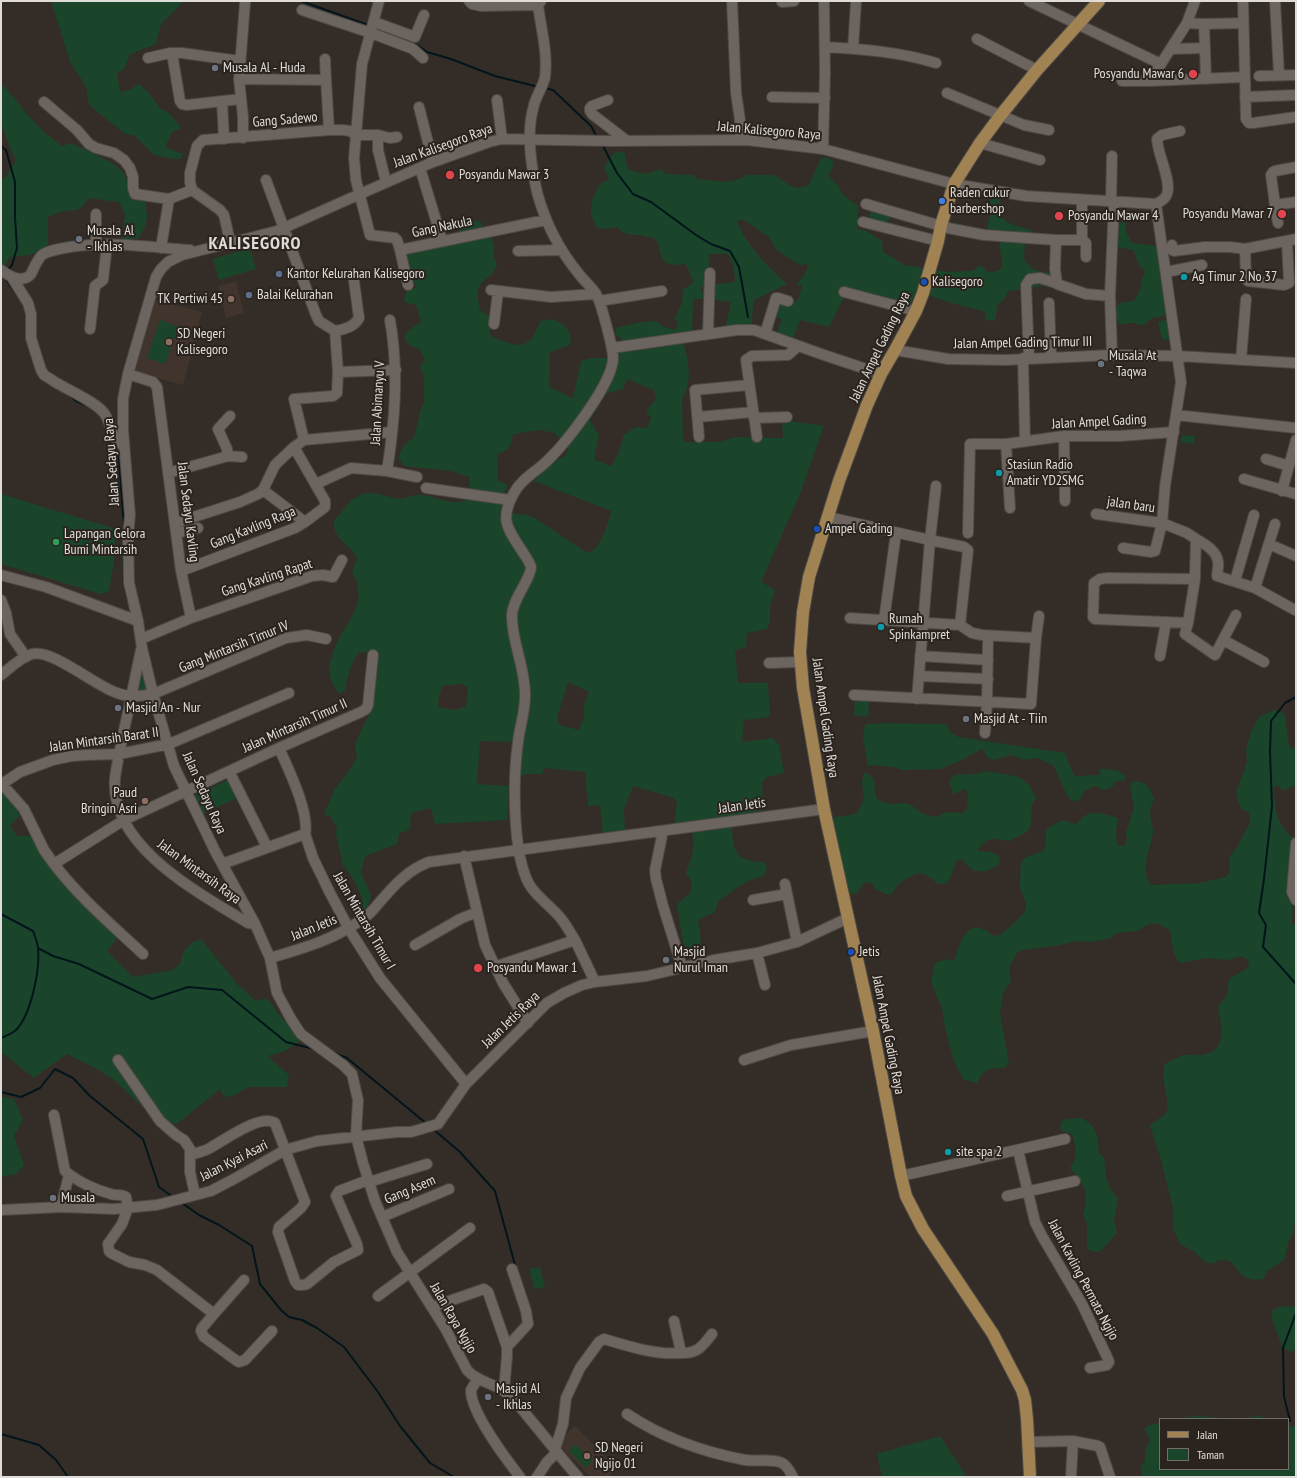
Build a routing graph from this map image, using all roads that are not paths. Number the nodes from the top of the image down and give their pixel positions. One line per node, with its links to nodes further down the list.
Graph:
1 (379, 1): 21 (street)
2 (732, 1): 67 (street)
3 (794, 1): 10 (street)
4 (824, 1): 23 (street)
5 (1028, 1): 20 (street)
6 (1099, 1): 20 (main road, Jalan Ampel Gading Raya)
7 (1195, 1): 17 (street)
8 (1243, 1): 19 (street)
9 (1275, 1): 35 (street)
10 (782, 2)
11 (856, 2): 25 (street)
12 (244, 3): 31 (street, Gang Sadewo)
13 (540, 3): 14 (street); 66 (street)
14 (474, 4)
15 (302, 10): 21 (street)
16 (424, 15): 21 (street)
17 (1187, 23): 18 (street); 26 (street)
18 (1204, 24): 19 (street); 24 (street)
19 (1244, 24): 38 (street)
20 (1078, 26): 33 (street); 34 (main road, Jalan Ampel Gading Raya)
21 (372, 28): 29 (street); 60 (street)
22 (977, 39): 34 (street)
23 (825, 47): 25 (street); 48 (street)
24 (1205, 48): 26 (street); 40 (street)
25 (853, 49): 32 (street)
26 (1170, 49): 33 (street)
27 (172, 53): 28 (street); 31 (street); 52 (street)
28 (148, 58)
29 (424, 58)
30 (326, 59): 41 (street, Gang Sadewo)
31 (240, 61): 39 (street, Gang Sadewo)
32 (936, 63)
33 (1161, 64): 43 (street)
34 (1037, 70): 55 (main road, Jalan Ampel Gading Raya)
35 (1279, 75): 36 (street); 37 (street)
36 (1296, 75)
37 (1259, 76)
38 (1244, 77): 40 (street); 46 (street)
39 (239, 79): 41 (street); 49 (street, Gang Sadewo)
40 (1206, 79): 43 (street)
41 (326, 80): 57 (street, Gang Sadewo)
42 (1122, 81): 43 (street)
43 (1150, 81)
44 (947, 93): 55 (street)
45 (1296, 94): 46 (street)
46 (1245, 96): 56 (street)
47 (772, 97): 48 (street)
48 (824, 98): 70 (street)
49 (241, 99): 52 (street); 63 (street, Gang Sadewo)
50 (497, 100): 65 (street)
51 (608, 100): 68 (street)
52 (222, 101): 64 (street)
53 (44, 102): 81 (street)
54 (419, 107): 73 (street)
55 (1000, 116): 58 (street); 69 (main road, Jalan Ampel Gading Raya)
56 (1296, 117)
57 (329, 130): 60 (street, Gang Sadewo); 63 (street, Gang Sadewo)
58 (1049, 130)
59 (1180, 130): 86 (street)
60 (356, 135): 61 (street, Gang Sadewo); 80 (street)
61 (378, 135): 62 (street, Gang Sadewo); 77 (street)
62 (397, 137)
63 (243, 138): 64 (street, Gang Sadewo)
64 (224, 139): 79 (street, Gang Sadewo)
65 (502, 139): 66 (street, Jalan Kalisegoro Raya); 73 (street, Jalan Kalisegoro Raya)
66 (530, 140): 68 (street, Jalan Kalisegoro Raya); 89 (street)
67 (740, 140): 68 (street, Jalan Kalisegoro Raya); 70 (street, Jalan Kalisegoro Raya)
68 (627, 141)
69 (980, 142): 72 (street); 78 (main road, Jalan Ampel Gading Raya)
70 (823, 149): 78 (street, Jalan Kalisegoro Raya)
71 (1112, 156): 83 (street)
72 (1040, 160)
73 (433, 162): 75 (street, Jalan Kalisegoro Raya)
74 (1296, 167): 87 (street)
75 (420, 168): 77 (street, Jalan Kalisegoro Raya); 94 (street)
76 (266, 180): 93 (street)
77 (386, 182): 80 (street, Jalan Kalisegoro Raya)
78 (954, 184): 82 (street, Jalan Kalisegoro Raya); 92 (main road, Jalan Ampel Gading Raya)
79 (192, 190): 81 (street); 99 (street)
80 (360, 194): 93 (street, Jalan Kalisegoro Raya); 105 (street, Gang Nakula)
81 (169, 199): 103 (street)
82 (1082, 200): 83 (street, Jalan Kalisegoro Raya); 96 (street)
83 (1113, 202): 86 (street, Jalan Kalisegoro Raya); 120 (street)
84 (1296, 202): 87 (street)
85 (866, 204): 92 (street)
86 (1156, 204): 112 (street)
87 (1275, 205): 91 (street)
88 (96, 214): 100 (street)
89 (546, 220): 94 (street, Gang Nakula); 106 (street)
90 (863, 222): 98 (street)
91 (1278, 224)
92 (941, 225): 95 (street); 98 (main road, Jalan Ampel Gading Raya)
93 (285, 228): 99 (street, Jalan Kalisegoro Raya); 129 (street)
94 (442, 240): 105 (street, Gang Nakula)
95 (1056, 240): 96 (street); 116 (street)
96 (1082, 240): 109 (street)
97 (1292, 240): 104 (street); 104 (street)
98 (938, 241): 125 (main road, Jalan Ampel Gading Raya)
99 (230, 242): 107 (street, Jalan Kalisegoro Raya)
100 (96, 245): 101 (street); 113 (street)
101 (107, 245): 103 (street); 128 (street)
102 (1172, 245): 104 (street)
103 (163, 248): 107 (street); 110 (street)
104 (1245, 249)
105 (400, 250): 117 (street)
106 (562, 250): 108 (street); 121 (street)
107 (196, 251): 110 (street, Jalan Kalisegoro Raya)
108 (518, 251)
109 (1086, 257)
110 (172, 260): 143 (street, Jalan Kalisegoro Raya)
111 (1202, 265): 112 (street)
112 (1166, 272): 136 (street)
113 (5, 273): 161 (street)
114 (710, 273): 130 (street)
115 (353, 274): 129 (street)
116 (1056, 283): 120 (street); 138 (street)
117 (408, 285)
118 (662, 291): 121 (street)
119 (844, 292): 125 (street)
120 (1110, 296): 135 (street)
121 (598, 298): 127 (street); 132 (street)
122 (1246, 299): 139 (street)
123 (788, 301): 131 (street)
124 (1049, 303): 137 (street)
125 (916, 311): 134 (main road, Jalan Ampel Gading Raya)
126 (390, 320): 141 (street, Jalan Abimanyu V)
127 (494, 324)
128 (90, 330)
129 (335, 331): 142 (street)
130 (708, 334): 131 (street); 132 (street)
131 (765, 334): 133 (street)
132 (612, 348): 177 (street)
133 (794, 350): 144 (street); 145 (street)
134 (896, 350): 138 (street, Jalan Ampel Gading Timur III); 144 (main road, Jalan Ampel Gading Raya)
135 (1112, 355): 136 (street, Jalan Ampel Gading Timur III); 137 (street, Jalan Ampel Gading Timur III)
136 (1178, 356): 139 (street, Jalan Ampel Gading Timur III); 147 (street)
137 (1051, 357): 138 (street, Jalan Ampel Gading Timur III)
138 (1026, 358): 159 (street)
139 (1242, 360): 140 (street, Jalan Ampel Gading Timur III)
140 (1296, 363)
141 (396, 370): 142 (street); 152 (street, Jalan Abimanyu V)
142 (338, 372): 157 (street)
143 (128, 374): 161 (street, Jalan Sedayu Raya); 168 (street, Jalan Sedayu Kavling)
144 (881, 374): 182 (main road, Jalan Ampel Gading Raya)
145 (749, 385): 146 (street); 149 (street)
146 (754, 415): 149 (street); 150 (street); 156 (street)
147 (1176, 415): 151 (street); 153 (street)
148 (230, 416): 163 (street)
149 (698, 417): 155 (street)
150 (788, 417)
151 (1296, 428)
152 (392, 432): 157 (street); 167 (street, Jalan Abimanyu V)
153 (1174, 432): 154 (street, Jalan Ampel Gading); 184 (street)
154 (1064, 436): 159 (street, Jalan Ampel Gading); 178 (street)
155 (699, 437)
156 (757, 437)
157 (304, 440): 162 (street)
158 (1296, 440): 166 (street)
159 (1025, 441): 160 (street, Jalan Ampel Gading)
160 (1006, 444): 179 (street); 189 (street, Jalan Ampel Gading)
161 (124, 446): 208 (street, Jalan Sedayu Raya)
162 (294, 447): 171 (street); 174 (street)
163 (228, 456): 164 (street); 168 (street)
164 (242, 457)
165 (1266, 459): 166 (street)
166 (1289, 466): 175 (street)
167 (388, 468): 169 (street); 171 (street)
168 (168, 473): 186 (street, Jalan Sedayu Kavling)
169 (418, 478)
170 (1244, 479): 175 (street)
171 (316, 484): 183 (street, Gang Kavling Raga)
172 (936, 486): 191 (street)
173 (426, 488): 177 (street)
174 (263, 490): 183 (street); 186 (street)
175 (1282, 491): 176 (street)
176 (1296, 494)
177 (510, 500): 248 (street)
178 (1065, 501)
179 (1010, 508)
180 (1096, 514): 184 (street, jalan baru)
181 (1254, 515): 199 (street)
182 (828, 517): 188 (street); 223 (main road, Jalan Ampel Gading Raya)
183 (305, 522): 196 (street, Gang Kavling Raga)
184 (1162, 523): 190 (street, jalan baru); 193 (street)
185 (1275, 524): 192 (street)
186 (176, 528): 187 (street); 196 (street, Jalan Sedayu Kavling)
187 (198, 528)
188 (896, 533): 191 (street); 207 (street)
189 (968, 533)
190 (1196, 539): 198 (street); 199 (street, jalan baru)
191 (930, 540): 209 (street); 212 (street)
192 (1269, 544): 194 (street); 200 (street)
193 (1123, 548)
194 (1296, 556)
195 (342, 560): 205 (street, Gang Kavling Rapat)
196 (181, 571): 205 (street, Jalan Sedayu Kavling)
197 (1, 575): 208 (street)
198 (1195, 579): 210 (street); 211 (street)
199 (1234, 581): 200 (street)
200 (1255, 588): 202 (street)
201 (1, 600): 221 (street)
202 (1296, 610)
203 (1236, 615): 216 (street)
204 (1039, 616): 214 (street)
205 (191, 618): 217 (street)
206 (850, 618): 207 (street)
207 (884, 620): 209 (street)
208 (138, 621): 217 (street, Jalan Sedayu Raya)
209 (924, 622): 212 (street); 219 (street)
210 (1166, 622): 211 (street); 220 (street)
211 (1188, 623): 216 (street)
212 (960, 625): 214 (street)
213 (988, 638): 222 (street)
214 (1036, 638): 234 (street)
215 (326, 639): 230 (street, Gang Mintarsih Timur IV)
216 (1223, 640): 224 (street)
217 (141, 643): 230 (street, Jalan Sedayu Raya); 232 (street, Jalan Mintarsih Raya)
218 (373, 655): 237 (street, Jalan Mintarsih Timur II)
219 (920, 656): 222 (street); 227 (street)
220 (1160, 656)
221 (26, 657): 226 (street); 232 (street)
222 (988, 660): 228 (street)
223 (801, 662): 225 (street); 242 (main road, Jalan Ampel Gading Raya)
224 (1264, 662)
225 (769, 663)
226 (1, 675)
227 (919, 676): 228 (street); 233 (street)
228 (988, 679): 234 (street)
229 (289, 693): 236 (street, Jalan Mintarsih Barat II)
230 (153, 694): 232 (street, Gang Mintarsih Timur IV); 236 (street, Jalan Sedayu Raya)
231 (854, 695): 233 (street)
232 (131, 697): 238 (street, Jalan Mintarsih Raya)
233 (917, 699): 234 (street)
234 (987, 703): 235 (street)
235 (985, 733)
236 (169, 744): 238 (street, Jalan Mintarsih Barat II); 241 (street, Jalan Sedayu Raya)
237 (279, 748): 239 (street, Jalan Mintarsih Timur II); 245 (street, Jalan Mintarsih Timur I)
238 (120, 754): 240 (street, Jalan Mintarsih Barat II); 243 (street, Jalan Mintarsih Raya)
239 (229, 771): 241 (street, Jalan Mintarsih Timur II); 247 (street)
240 (2, 783): 250 (street)
241 (185, 791): 243 (street, Jalan Mintarsih Timur II); 251 (street, Jalan Sedayu Raya)
242 (824, 809): 244 (street, Jalan Jetis); 255 (main road, Jalan Ampel Gading Raya)
243 (124, 820): 250 (street, Jalan Mintarsih Timur II); 256 (street, Jalan Mintarsih Raya)
244 (663, 831): 248 (street, Jalan Jetis); 265 (street)
245 (305, 834): 247 (street); 257 (street, Jalan Mintarsih Timur I)
246 (1296, 843): 253 (street)
247 (268, 847): 251 (street)
248 (518, 849): 249 (street, Jalan Jetis); 258 (street)
249 (464, 856): 254 (street); 257 (street, Jalan Jetis)
250 (54, 864): 262 (street)
251 (222, 864): 256 (street, Jalan Sedayu Raya)
252 (753, 900): 259 (street)
253 (1296, 900)
254 (477, 912): 260 (street); 264 (street)
255 (848, 918): 259 (street, Jalan Jetis Raya); 269 (main road, Jalan Ampel Gading Raya)
256 (255, 924): 263 (street, Jalan Sedayu Raya)
257 (349, 929): 263 (street, Jalan Jetis); 272 (street, Jalan Mintarsih Timur I)
258 (575, 940): 264 (street); 266 (street)
259 (797, 942): 261 (street, Jalan Jetis Raya)
260 (415, 945)
261 (757, 953): 265 (street, Jalan Jetis Raya); 267 (street)
262 (143, 954)
263 (270, 958): 274 (street, Jalan Sedayu Raya)
264 (494, 967): 268 (street)
265 (682, 967): 266 (street, Jalan Jetis Raya)
266 (595, 982): 268 (street, Jalan Jetis Raya)
267 (765, 985)
268 (528, 1023): 272 (street, Jalan Jetis Raya)
269 (873, 1031): 271 (street); 281 (main road, Jalan Ampel Gading Raya)
270 (118, 1060): 278 (street, Jalan Kyai Asari)
271 (744, 1060)
272 (466, 1084): 274 (street, Jalan Jetis Raya)
273 (54, 1114): 280 (street)
274 (356, 1136): 276 (street, Jalan Kyai Asari); 282 (street, Jalan Raya Ngijo)
275 (1065, 1139): 277 (street)
276 (285, 1150): 278 (street, Jalan Kyai Asari); 282 (street); 286 (street, Jalan Kyai Asari)
277 (1018, 1150): 281 (street); 285 (street, Jalan Kavling Permata Ngijo)
278 (190, 1156): 286 (street, Jalan Kyai Asari)
279 (426, 1164): 282 (street)
280 (69, 1175): 288 (street); 289 (street)
281 (900, 1176): 309 (main road, Jalan Ampel Gading Raya)
282 (369, 1181): 291 (street, Jalan Raya Ngijo)
283 (1075, 1181): 285 (street)
284 (449, 1189): 291 (street, Gang Asem)
285 (1029, 1191): 287 (street); 304 (street, Jalan Kavling Permata Ngijo)
286 (195, 1195): 289 (street, Jalan Kyai Asari)
287 (1007, 1196)
288 (61, 1207): 289 (street, Jalan Kyai Asari); 290 (street, Jalan Kyai Asari)
289 (128, 1208): 298 (street)
290 (1, 1210)
291 (382, 1217): 294 (street, Jalan Raya Ngijo)
292 (470, 1228): 294 (street)
293 (512, 1269): 302 (street)
294 (410, 1273): 296 (street); 297 (street, Jalan Raya Ngijo)
295 (244, 1280): 298 (street)
296 (378, 1296)
297 (432, 1307): 302 (street); 305 (street, Jalan Raya Ngijo)
298 (214, 1314): 300 (street)
299 (674, 1321): 303 (street)
300 (272, 1331)
301 (712, 1334): 303 (street)
302 (507, 1347): 306 (street)
303 (680, 1353): 310 (street)
304 (1090, 1368)
305 (478, 1378): 306 (street, Jalan Raya Ngijo); 311 (street)
306 (504, 1391): 310 (street, Jalan Raya Ngijo)
307 (627, 1414): 314 (street)
308 (1073, 1441): 309 (street); 316 (street); 317 (street)
309 (1028, 1442): 315 (main road, Jalan Ampel Gading Raya)
310 (556, 1450): 312 (street); 313 (street, Jalan Raya Ngijo)
311 (520, 1477)
312 (536, 1477)
313 (578, 1477)
314 (793, 1477)
315 (1030, 1477)
316 (1071, 1477)
317 (1110, 1477)

